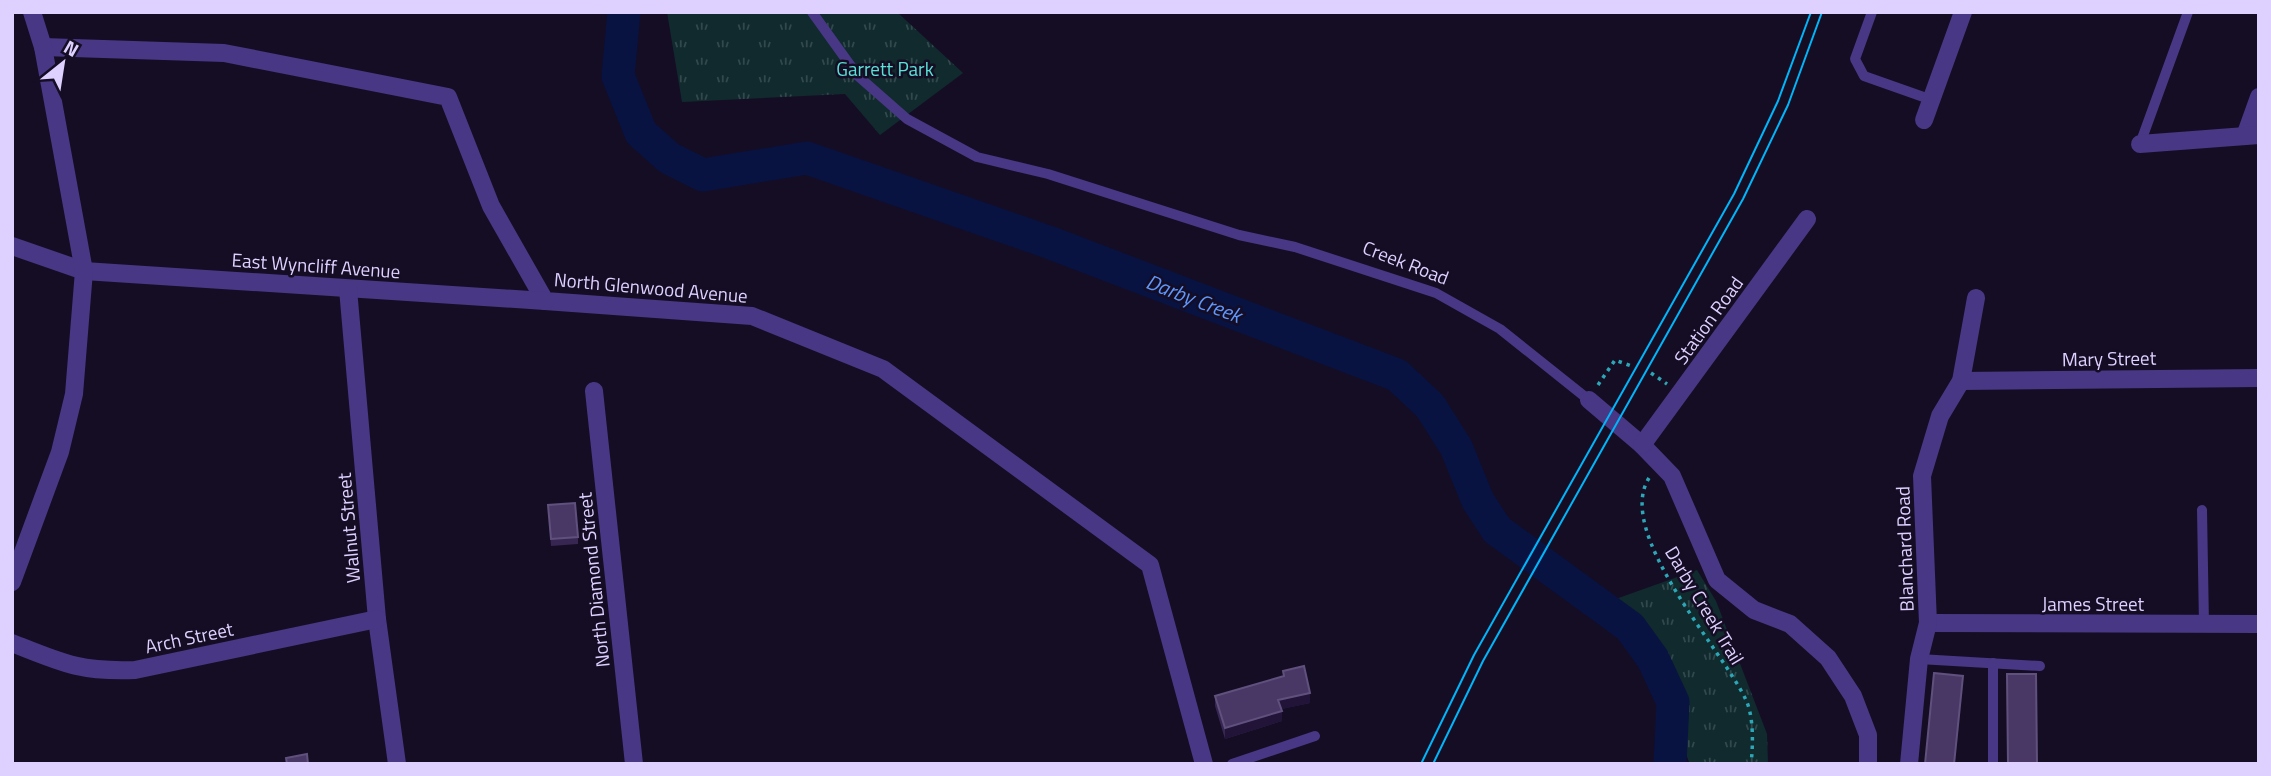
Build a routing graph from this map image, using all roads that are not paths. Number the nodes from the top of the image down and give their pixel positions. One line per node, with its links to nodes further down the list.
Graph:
1 (32, 12): 6 (street)
2 (811, 12): 21 (lane, Creek Road)
3 (1872, 12): 8 (lane)
4 (1964, 12): 8 (street)
5 (2188, 12): 11 (lane)
6 (43, 47): 14 (street); 17 (street, North Glenwood Avenue)
7 (2259, 97): 10 (street)
8 (1932, 100): 9 (street)
9 (1924, 120)
10 (2252, 135): 11 (street)
11 (2140, 144)
12 (1807, 219): 22 (street, Station Road)
13 (12, 246): 14 (street, East Wyncliff Avenue)
14 (84, 271): 15 (street, East Wyncliff Avenue); 24 (street)
15 (348, 289): 17 (street, East Wyncliff Avenue); 25 (street, Walnut Street)
16 (1976, 298): 19 (street, Blanchard Road)
17 (545, 301): 36 (street, North Glenwood Avenue)
18 (2259, 378): 19 (street, Mary Street)
19 (1961, 381): 26 (street, Blanchard Road)
20 (594, 391): 35 (street, North Diamond Street)
21 (1589, 400): 22 (street, Creek Road)
22 (1642, 445): 38 (street, Creek Road)
23 (2202, 510): 28 (lane)
24 (12, 582)
25 (377, 619): 29 (street, Arch Street); 34 (street, Walnut Street)
26 (1927, 623): 28 (street, James Street); 30 (street, Blanchard Road)
27 (2259, 624): 28 (street, James Street)
28 (2204, 625)
29 (12, 643)
30 (1919, 659): 31 (lane); 39 (street, Blanchard Road)
31 (1993, 663): 32 (lane); 40 (lane)
32 (2040, 666)
33 (1315, 736): 37 (lane)
34 (397, 764)
35 (634, 764)
36 (1204, 764)
37 (1232, 764)
38 (1868, 764)
39 (1909, 764)
40 (1993, 764)

